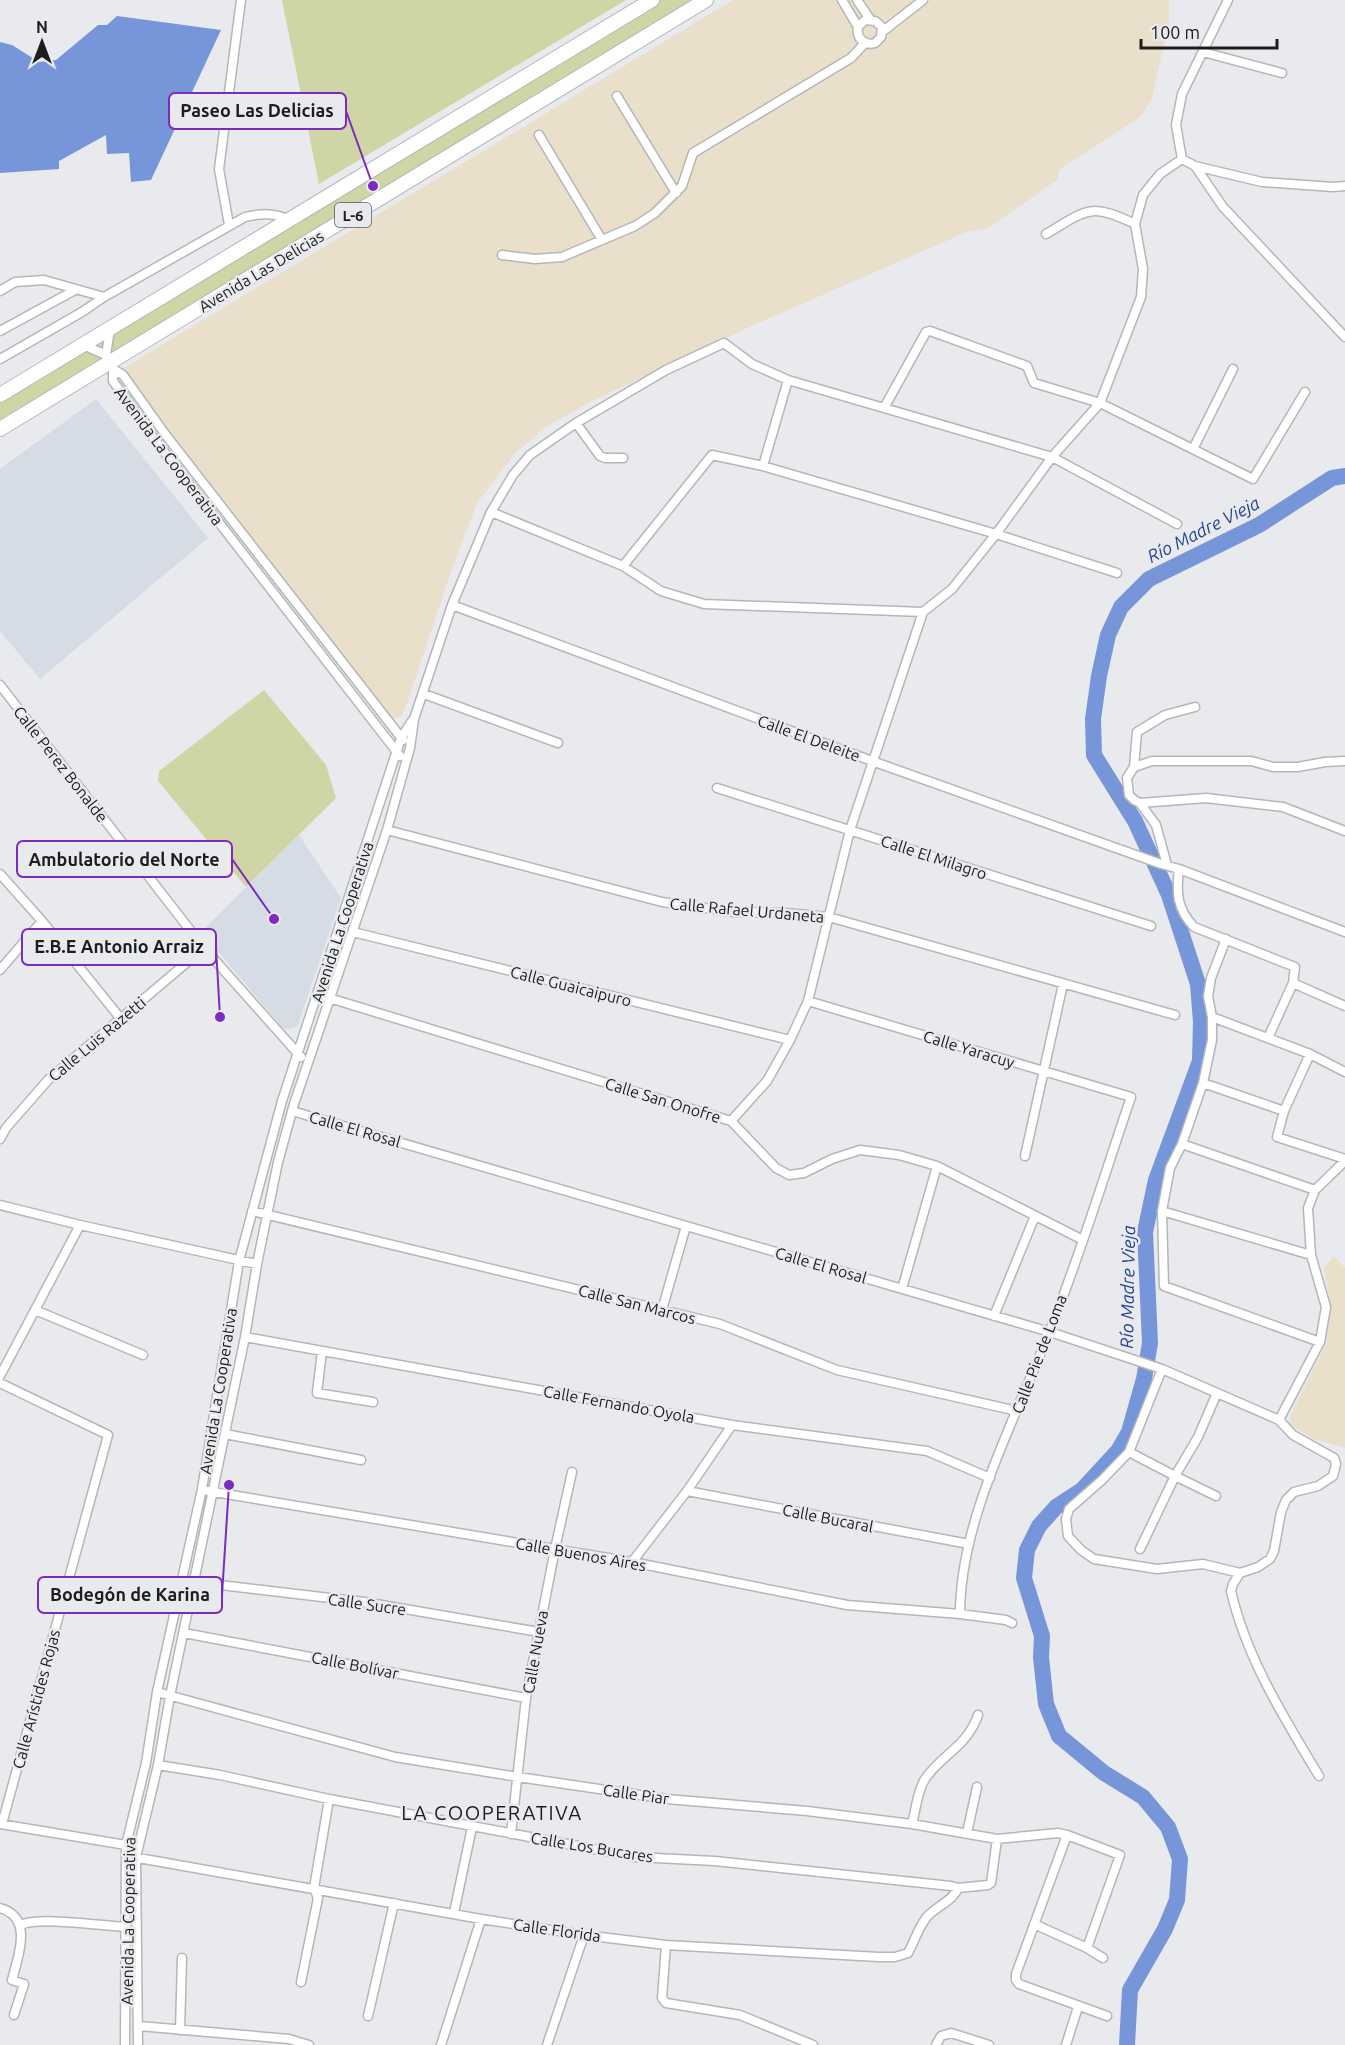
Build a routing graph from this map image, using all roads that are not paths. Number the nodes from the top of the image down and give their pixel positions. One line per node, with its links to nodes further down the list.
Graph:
1 (241, 0): 22 (street)
2 (652, 0): 20 (main road, Avenida Las Delicias / L-6)
3 (706, 0): 34 (main road, Avenida Las Delicias / L-6)
4 (842, 0): 9 (street)
5 (857, 0): 8 (street)
6 (923, 0): 10 (street)
7 (1228, 0): 12 (street)
8 (870, 20): 9 (street); 10 (street)
9 (858, 27): 11 (street)
10 (882, 32): 11 (street)
11 (865, 43): 19 (street)
12 (1203, 52): 13 (street); 16 (street)
13 (1282, 73)
14 (617, 96): 19 (street)
15 (539, 135): 24 (street)
16 (1182, 159): 17 (street); 21 (street)
17 (1195, 166): 18 (street); 31 (street)
18 (1345, 186)
19 (676, 193): 24 (street)
20 (291, 220): 22 (street); 29 (main road, Avenida Las Delicias / L-6)
21 (1135, 224): 23 (street); 39 (street)
22 (229, 225): 28 (street)
23 (1046, 234)
24 (602, 240): 25 (street)
25 (502, 255)
26 (75, 290): 27 (street); 28 (street); 30 (street)
27 (0, 291)
28 (104, 297): 33 (street)
29 (111, 329): 32 (main road, Avenida Las Delicias / L-6); 34 (street)
30 (0, 331)
31 (1345, 337)
32 (81, 347): 34 (street); 38 (main road, Avenida Las Delicias / L-6)
33 (0, 359)
34 (110, 362): 42 (main road, Avenida Las Delicias / L-6); 58 (street, Avenida La Cooperativa); 61 (street, Avenida La Cooperativa)
35 (1233, 369): 43 (street)
36 (788, 380): 40 (street); 41 (street, Avenida La Cooperativa); 46 (street)
37 (1305, 392): 43 (street)
38 (0, 395)
39 (1100, 403): 40 (street); 43 (street); 44 (street)
40 (884, 408): 44 (street)
41 (576, 423): 45 (street); 47 (street, Avenida La Cooperativa)
42 (0, 429)
43 (1193, 449)
44 (1052, 457): 48 (street); 49 (street)
45 (623, 458)
46 (763, 466): 49 (street); 50 (street)
47 (491, 512): 50 (street); 52 (street, Avenida La Cooperativa)
48 (1177, 524)
49 (996, 534): 51 (street); 53 (street)
50 (623, 566): 53 (street)
51 (1117, 573)
52 (452, 605): 55 (street, Avenida La Cooperativa); 62 (street, Calle El Deleite)
53 (923, 612): 62 (street)
54 (0, 686): 80 (street, Calle Perez Bonalde)
55 (424, 694): 57 (street, Avenida La Cooperativa); 59 (street)
56 (1195, 707): 65 (street)
57 (414, 719): 58 (street); 60 (street, Avenida La Cooperativa)
58 (401, 738): 60 (street); 61 (street, Avenida La Cooperativa)
59 (558, 742)
60 (410, 748): 64 (street, Avenida La Cooperativa)
61 (397, 753): 64 (street, Avenida La Cooperativa); 84 (street, Avenida La Cooperativa)
62 (872, 761): 69 (street); 71 (street, Calle El Deleite)
63 (1345, 761): 65 (street)
64 (405, 762): 68 (street, Avenida La Cooperativa)
65 (1134, 767): 67 (street)
66 (717, 788): 69 (street, Calle El Milagro)
67 (1140, 803): 70 (street); 71 (street)
68 (387, 830): 74 (street, Calle Rafael Urdaneta); 77 (street, Avenida La Cooperativa)
69 (850, 830): 74 (street); 76 (street, Calle El Milagro)
70 (1345, 831)
71 (1164, 865): 72 (street, Calle El Deleite)
72 (1179, 868): 78 (street, Calle El Deleite); 79 (street)
73 (0, 874): 75 (street)
74 (829, 917): 83 (street, Calle Rafael Urdaneta); 86 (street)
75 (42, 921): 81 (street); 90 (street)
76 (1151, 926)
77 (353, 932): 85 (street, Avenida La Cooperativa); 92 (street, Calle Guaicaipuro)
78 (1345, 932)
79 (1226, 939): 82 (street); 89 (street)
80 (204, 948): 90 (street, Calle Luis Razetti); 93 (street, Calle Perez Bonalde)
81 (0, 970)
82 (1293, 983): 87 (street); 91 (street)
83 (1063, 984): 88 (street, Calle Rafael Urdaneta); 97 (street)
84 (318, 995): 85 (street, Calle San Onofre); 93 (street, Avenida La Cooperativa)
85 (330, 997): 96 (street, Avenida La Cooperativa); 103 (street, Calle San Onofre)
86 (807, 1001): 92 (street); 97 (street, Calle Yaracuy)
87 (1345, 1006)
88 (1175, 1016)
89 (1212, 1017): 91 (street); 99 (street)
90 (121, 1019): 104 (street, Calle Luis Razetti)
91 (1268, 1038): 94 (street)
92 (790, 1040): 103 (street)
93 (298, 1054): 96 (street, Calle Perez Bonalde); 112 (street, Avenida La Cooperativa)
94 (1310, 1054): 98 (street); 102 (street)
95 (1345, 1059): 98 (street)
96 (308, 1063): 101 (street, Avenida La Cooperativa)
97 (1043, 1071): 100 (street, Calle Yaracuy); 106 (street)
98 (1343, 1071)
99 (1203, 1083): 102 (street); 105 (street)
100 (1131, 1096): 117 (street, Calle Pie de Loma)
101 (292, 1111): 113 (street, Avenida La Cooperativa); 116 (street, Calle El Rosal)
102 (1284, 1111): 107 (street)
103 (731, 1121): 108 (street, Calle San Onofre)
104 (0, 1139)
105 (1182, 1144): 109 (street); 111 (street)
106 (1025, 1156)
107 (1345, 1160): 109 (street)
108 (937, 1166): 114 (street, Calle San Onofre); 121 (street)
109 (1315, 1190): 118 (street)
110 (0, 1205): 115 (street)
111 (1162, 1211): 118 (street); 127 (street)
112 (252, 1212): 113 (street, Calle San Marcos); 119 (street, Avenida La Cooperativa)
113 (267, 1215): 120 (street, Avenida La Cooperativa); 123 (street, Calle San Marcos)
114 (1035, 1216): 117 (street, Calle San Onofre); 124 (street)
115 (80, 1225): 119 (street); 122 (street)
116 (686, 1226): 121 (street, Calle El Rosal); 123 (street)
117 (1083, 1240): 125 (street, Calle Pie de Loma)
118 (1311, 1255): 127 (street)
119 (239, 1261): 120 (street); 144 (street, Avenida La Cooperativa)
120 (257, 1264): 126 (street, Avenida La Cooperativa)
121 (902, 1289): 124 (street, Calle El Rosal)
122 (35, 1310): 129 (street); 131 (street)
123 (662, 1310): 135 (street, Calle San Marcos)
124 (994, 1316): 125 (street, Calle El Rosal)
125 (1050, 1332): 130 (street, Calle El Rosal); 135 (street, Calle Pie de Loma)
126 (245, 1337): 128 (street, Calle Fernando Oyola); 138 (street, Avenida La Cooperativa)
127 (1320, 1342): 136 (street)
128 (322, 1351): 134 (street); 137 (street, Calle Fernando Oyola)
129 (143, 1355)
130 (1162, 1370): 133 (street, Calle El Rosal); 139 (street)
131 (0, 1376)
132 (0, 1383): 167 (street, Calle Arístides Rojas)
133 (1217, 1393): 136 (street, Calle El Rosal); 142 (street)
134 (373, 1402)
135 (1017, 1411): 143 (street, Calle Pie de Loma)
136 (1279, 1420): 152 (street, Calle El Rosal)
137 (732, 1425): 143 (street, Calle Fernando Oyola); 145 (street)
138 (225, 1434): 140 (street); 146 (street, Avenida La Cooperativa)
139 (1129, 1452): 142 (street); 152 (street)
140 (361, 1460)
141 (572, 1472): 149 (street, Calle Nueva)
142 (1175, 1476): 147 (street); 150 (street)
143 (990, 1478): 148 (street, Calle Pie de Loma)
144 (202, 1489): 146 (street, Calle Buenos Aires); 158 (street, Avenida La Cooperativa)
145 (687, 1491): 148 (street, Calle Bucaral); 151 (street)
146 (213, 1492): 149 (street, Calle Buenos Aires); 153 (street, Avenida La Cooperativa)
147 (1216, 1496)
148 (969, 1544): 154 (street, Calle Pie de Loma)
149 (555, 1549): 151 (street, Calle Buenos Aires); 156 (street, Calle Nueva)
150 (1140, 1549)
151 (632, 1562): 154 (street, Calle Buenos Aires)
152 (1240, 1573): 163 (street)
153 (195, 1582): 156 (street, Calle Sucre); 157 (street, Avenida La Cooperativa)
154 (960, 1614): 155 (street, Calle Buenos Aires)
155 (1012, 1623)
156 (538, 1632): 160 (street, Calle Nueva)
157 (184, 1633): 159 (street, Avenida La Cooperativa); 160 (street, Calle Bolívar)
158 (157, 1692): 159 (street, Calle Piar); 174 (street, Avenida La Cooperativa)
159 (170, 1696): 162 (street, Avenida La Cooperativa); 164 (street, Calle Piar)
160 (526, 1698): 164 (street, Calle Nueva)
161 (978, 1715): 168 (street)
162 (159, 1765): 166 (street, Calle Los Bucares); 176 (street, Avenida La Cooperativa)
163 (1319, 1776)
164 (518, 1777): 168 (street, Calle Piar); 171 (street, Calle Nueva)
165 (977, 1787): 170 (street)
166 (329, 1800): 169 (street, Calle Los Bucares); 177 (street)
167 (1, 1824): 174 (street)
168 (912, 1824): 170 (street, Calle Piar)
169 (472, 1827): 171 (street, Calle Los Bucares); 181 (street)
170 (967, 1833): 173 (street, Calle Piar)
171 (511, 1834): 178 (street, Calle Los Bucares)
172 (1067, 1834): 173 (street, Calle Piar); 183 (street); 188 (street, Calle Piar)
173 (997, 1839): 178 (street, Calle Los Bucares)
174 (126, 1845): 175 (street, Avenida La Cooperativa)
175 (126, 1856): 176 (street, Calle Florida); 185 (street, Avenida La Cooperativa)
176 (136, 1857): 177 (street, Calle Florida); 196 (street, Avenida La Cooperativa)
177 (314, 1888): 179 (street, Calle Florida); 191 (street)
178 (958, 1888): 187 (street, Calle Florida)
179 (394, 1903): 181 (street, Calle Florida); 194 (street)
180 (0, 1908): 184 (street)
181 (454, 1913): 182 (street, Calle Florida)
182 (481, 1919): 186 (street, Calle Florida); 201 (street)
183 (1034, 1924): 188 (street); 192 (street)
184 (20, 1925): 185 (street); 193 (street)
185 (126, 1928): 198 (street, Avenida La Cooperativa)
186 (584, 1935): 187 (street, Calle Florida); 202 (street)
187 (666, 1945): 203 (street)
188 (1087, 1948): 190 (street)
189 (182, 1958): 197 (street)
190 (1103, 1958)
191 (302, 1982)
192 (1078, 2007): 195 (street); 206 (street)
193 (15, 2015)
194 (368, 2016)
195 (1107, 2016)
196 (139, 2026): 197 (street); 199 (street, Avenida La Cooperativa)
197 (180, 2030): 200 (street)
198 (125, 2045)
199 (138, 2045)
200 (309, 2045)
201 (441, 2045)
202 (547, 2045)
203 (813, 2045)
204 (936, 2045): 205 (street)
205 (989, 2045)
206 (1066, 2045)

